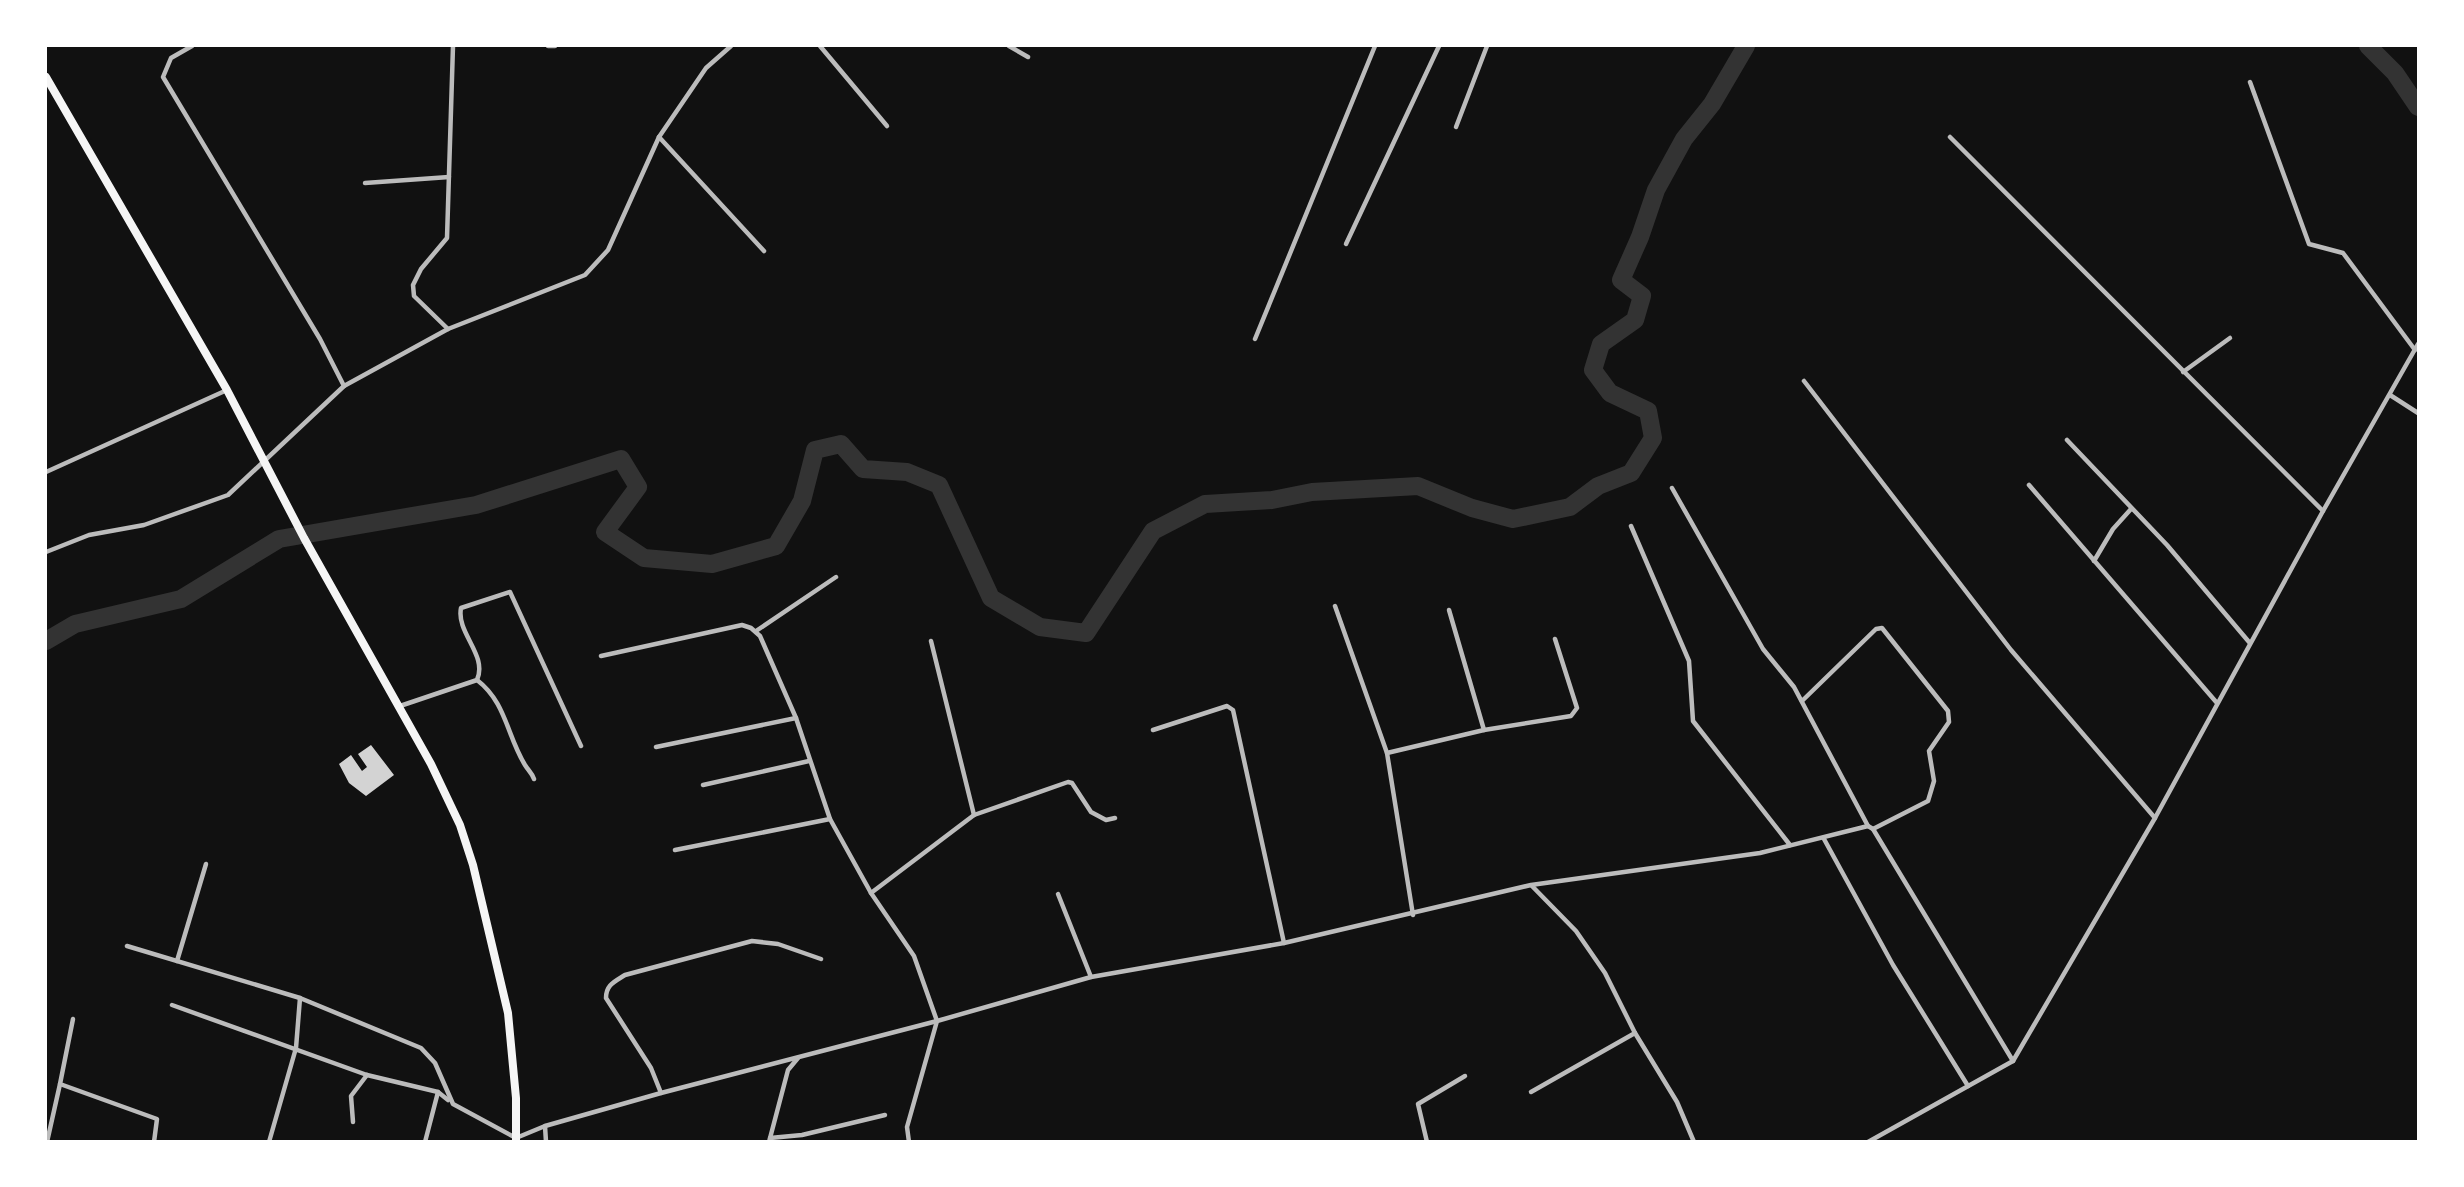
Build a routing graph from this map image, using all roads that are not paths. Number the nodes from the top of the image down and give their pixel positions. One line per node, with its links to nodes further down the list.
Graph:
1 (192, 46): 29 (street)
2 (453, 46): 18 (street)
3 (548, 46): 4 (street)
4 (555, 46)
5 (731, 46): 16 (street)
6 (820, 46): 14 (street)
7 (1009, 46): 11 (street)
8 (1375, 46): 24 (street)
9 (1439, 46): 20 (street)
10 (1487, 46): 15 (street)
11 (1028, 57)
12 (46, 77): 30 (highway)
13 (2250, 82): 26 (street)
14 (887, 126)
15 (1456, 127)
16 (659, 137): 21 (street); 22 (street)
17 (1950, 137): 27 (street)
18 (449, 177): 19 (street); 22 (street)
19 (365, 184)
20 (1346, 244)
21 (764, 251)
22 (448, 330): 29 (street)
23 (2230, 338): 27 (street)
24 (1255, 339)
25 (2418, 344): 26 (street)
26 (2415, 350): 31 (street)
27 (2183, 372): 39 (street)
28 (1804, 381): 66 (street)
29 (344, 386): 34 (street)
30 (228, 390): 34 (highway); 35 (street)
31 (2390, 395): 32 (street); 39 (street)
32 (2418, 413)
33 (2067, 440): 38 (street)
34 (264, 465): 41 (street); 54 (highway)
35 (46, 472)
36 (2029, 485): 42 (street)
37 (1672, 488): 52 (street)
38 (2131, 509): 42 (street); 49 (street)
39 (2323, 510): 49 (street)
40 (1631, 526): 70 (street)
41 (46, 552)
42 (2094, 561): 53 (street)
43 (836, 577): 46 (street)
44 (1335, 606): 60 (street)
45 (1449, 610): 57 (street)
46 (755, 632): 50 (street); 55 (street)
47 (1555, 639): 57 (street)
48 (931, 641): 64 (street)
49 (2249, 642): 53 (street)
50 (601, 656)
51 (477, 680): 54 (street); 58 (street); 62 (street)
52 (1802, 701): 68 (street); 68 (street)
53 (2217, 703): 66 (street)
54 (399, 706): 101 (highway)
55 (796, 718): 59 (street); 61 (street)
56 (1153, 730): 77 (street)
57 (1484, 730): 60 (street)
58 (581, 746)
59 (656, 747)
60 (1387, 753): 76 (street)
61 (809, 761): 63 (street); 67 (street)
62 (534, 779)
63 (703, 785)
64 (974, 815): 65 (street); 74 (street)
65 (1115, 818)
66 (2155, 818): 89 (street)
67 (831, 819): 71 (street); 74 (street)
68 (1870, 827): 69 (street); 89 (street)
69 (1824, 839): 70 (street); 93 (street)
70 (1790, 845): 73 (street)
71 (675, 850)
72 (206, 864): 80 (street)
73 (1531, 886): 76 (street); 86 (street)
74 (871, 892): 85 (street)
75 (1058, 894): 81 (street)
76 (1413, 915): 77 (street)
77 (1284, 943): 81 (street)
78 (127, 946): 80 (street)
79 (821, 959): 96 (street)
80 (177, 961): 82 (street)
81 (1091, 977): 85 (street)
82 (300, 998): 87 (street); 97 (street)
83 (172, 1005): 87 (street)
84 (73, 1019): 92 (street)
85 (937, 1021): 88 (street); 108 (street)
86 (1635, 1033): 95 (street); 110 (street)
87 (296, 1048): 90 (street); 105 (street)
88 (798, 1057): 96 (street); 102 (street)
89 (2012, 1061): 93 (street)
90 (367, 1075): 94 (street); 99 (street)
91 (1465, 1076): 109 (street)
92 (60, 1084): 103 (street); 104 (street)
93 (1968, 1086): 111 (street)
94 (438, 1092): 97 (street); 106 (street)
95 (1531, 1092)
96 (661, 1093): 100 (street)
97 (453, 1104): 101 (street)
98 (885, 1115): 102 (street)
99 (353, 1122)
100 (545, 1126): 101 (street); 107 (street)
101 (516, 1140)
102 (769, 1140)
103 (47, 1142)
104 (154, 1142)
105 (269, 1142)
106 (425, 1142)
107 (546, 1142)
108 (909, 1142)
109 (1427, 1142)
110 (1694, 1142)
111 (1868, 1142)

